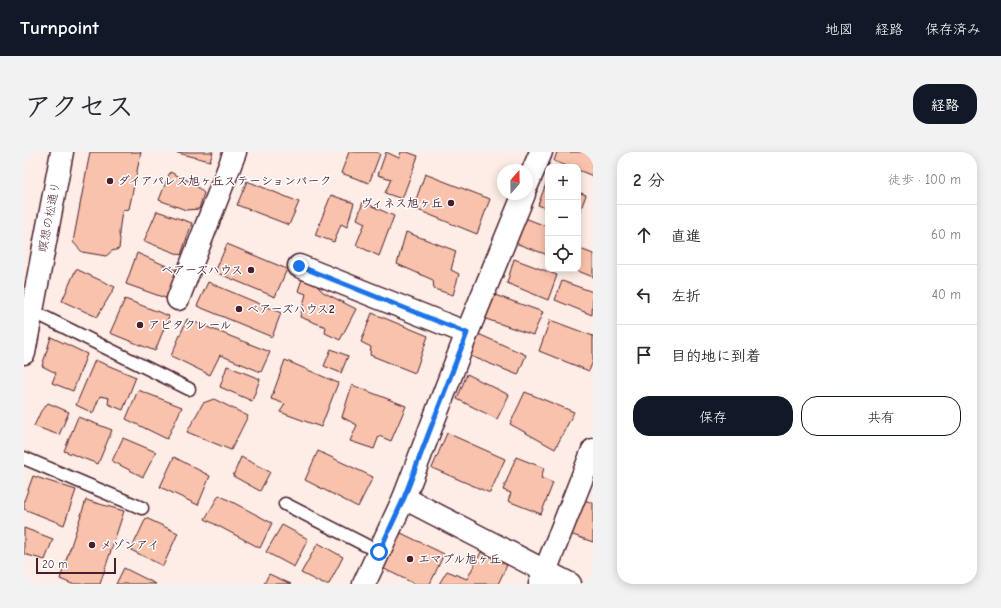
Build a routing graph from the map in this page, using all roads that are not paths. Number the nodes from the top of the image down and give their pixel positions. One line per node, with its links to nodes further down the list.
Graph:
1 (62, 152): 8 (street, 瞑想の松通り)
2 (235, 152): 7 (street)
3 (541, 152): 4 (street)
4 (533, 171)
5 (522, 200): 9 (street)
6 (299, 266): 9 (street)
7 (178, 299)
8 (32, 311): 10 (street, 瞑想の松通り); 11 (lane)
9 (467, 333): 14 (street)
10 (24, 353)
11 (189, 389)
12 (593, 450): 18 (street)
13 (24, 458): 16 (lane)
14 (404, 498): 17 (street); 18 (street)
15 (285, 504): 17 (lane)
16 (142, 508)
17 (379, 552): 19 (street)
18 (543, 578): 20 (street)
19 (364, 584)
20 (570, 584)

